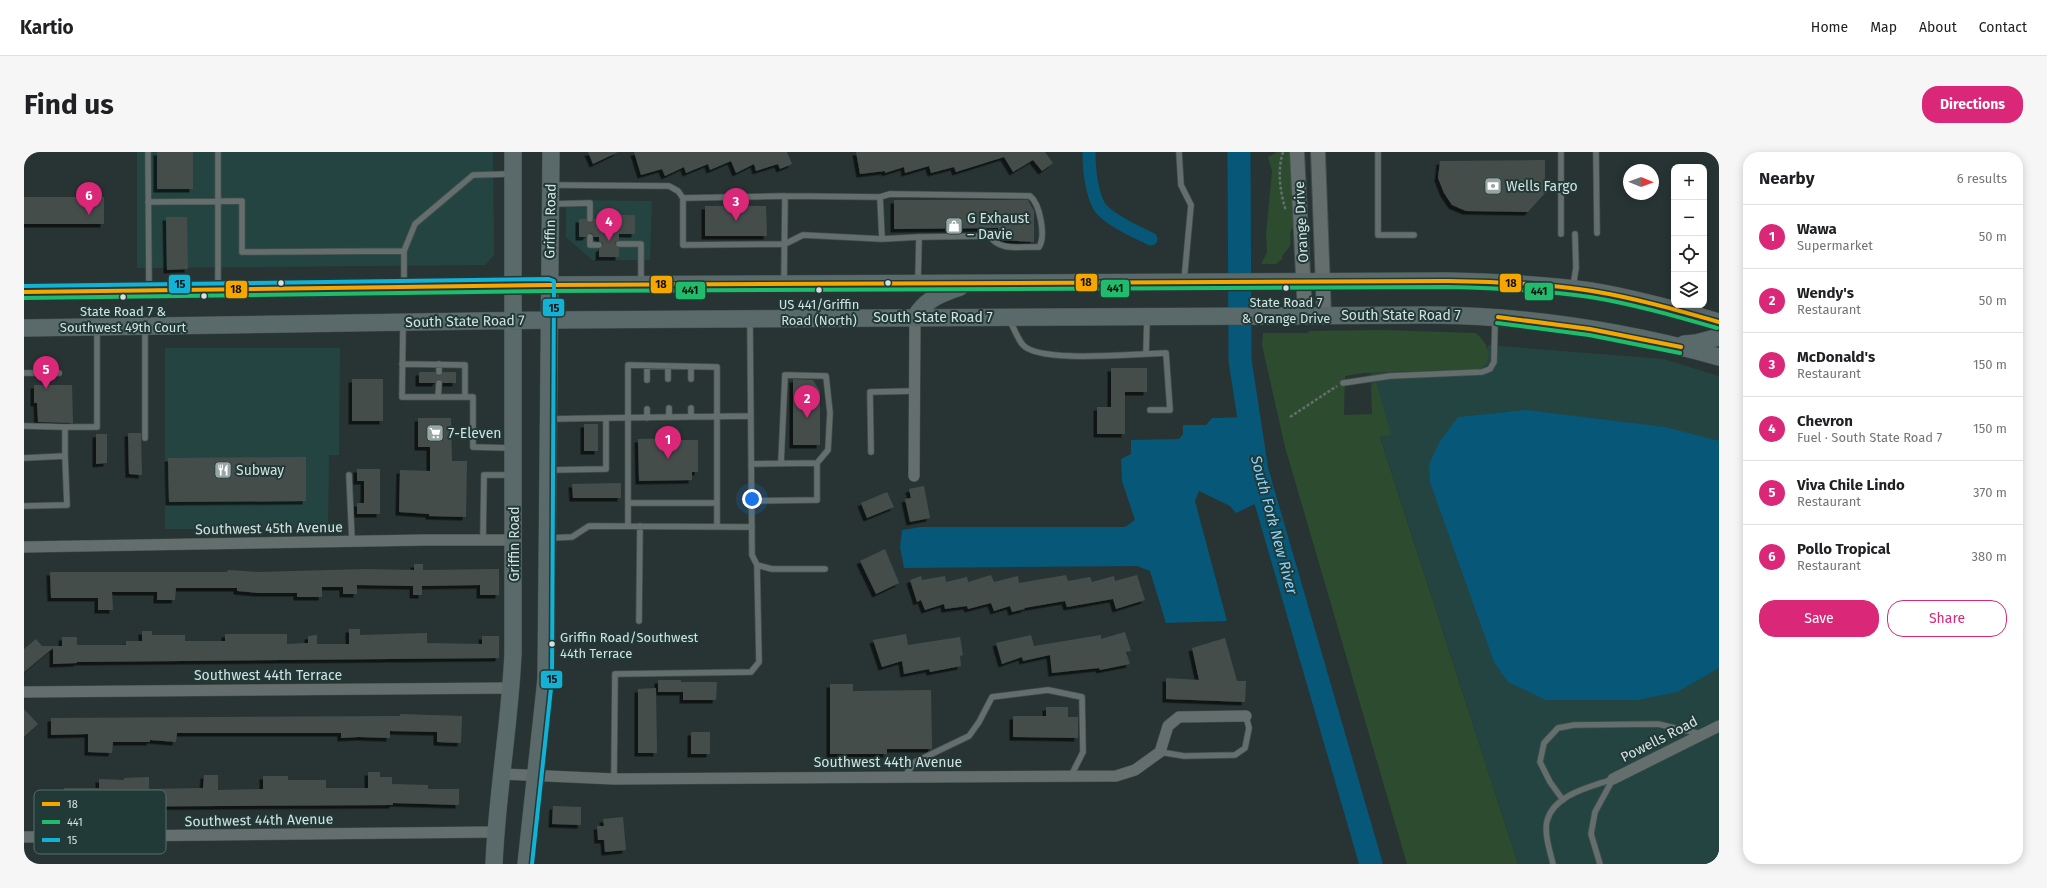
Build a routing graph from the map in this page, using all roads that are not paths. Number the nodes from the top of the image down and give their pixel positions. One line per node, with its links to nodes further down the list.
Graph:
1 (148, 152): 17 (lane)
2 (218, 152): 16 (lane)
3 (514, 152): 11 (main road, Griffin Road)
4 (551, 152): 12 (main road, Griffin Road)
5 (1179, 152): 35 (lane)
6 (1297, 152): 31 (street, Orange Drive)
7 (1318, 152): 32 (street, Orange Drive)
8 (1378, 152): 23 (lane)
9 (1561, 152): 21 (lane)
10 (1596, 152): 20 (lane)
11 (514, 173): 30 (lane); 39 (main road, Griffin Road)
12 (550, 185): 15 (lane); 18 (main road, Griffin Road)
13 (785, 196): 14 (lane); 15 (lane); 28 (lane)
14 (880, 197): 25 (lane); 26 (lane)
15 (683, 198): 28 (lane)
16 (218, 201): 17 (lane); 30 (lane); 41 (lane)
17 (148, 202): 43 (lane)
18 (550, 204): 19 (lane); 38 (main road, Griffin Road)
19 (590, 219)
20 (1597, 233)
21 (1561, 234)
22 (1575, 234): 42 (lane)
23 (1414, 235)
24 (590, 237): 29 (lane)
25 (919, 237): 26 (lane); 33 (lane)
26 (882, 239): 28 (lane)
27 (619, 244): 36 (lane)
28 (785, 244): 37 (lane)
29 (599, 245)
30 (404, 251): 40 (lane)
31 (1304, 282): 32 (main road); 35 (main road); 47 (street, Orange Drive)
32 (1323, 282): 42 (main road); 45 (street, Orange Drive)
33 (918, 283): 34 (main road); 37 (main road)
34 (971, 283): 35 (main road); 48 (main road)
35 (1184, 283)
36 (641, 284): 37 (main road); 38 (main road)
37 (784, 284)
38 (549, 285): 39 (main road); 52 (main road, Griffin Road)
39 (514, 286): 40 (main road); 53 (main road, Griffin Road)
40 (404, 287): 41 (main road)
41 (218, 289): 43 (main road)
42 (1572, 289): 55 (main road)
43 (149, 290): 44 (main road)
44 (24, 292)
45 (1324, 315): 47 (main road, South State Road 7); 50 (main road, South State Road 7)
46 (1147, 316): 47 (main road, South State Road 7); 49 (main road, South State Road 7); 61 (lane)
47 (1305, 316)
48 (915, 317): 49 (main road, South State Road 7); 51 (main road, South State Road 7); 76 (street)
49 (1008, 317): 61 (lane)
50 (1495, 317): 60 (main road, South State Road 7); 75 (lane)
51 (750, 319): 52 (main road, South State Road 7); 84 (lane)
52 (549, 320): 53 (main road, South State Road 7); 90 (main road, Griffin Road)
53 (514, 321): 54 (main road, South State Road 7); 94 (main road, Griffin Road)
54 (403, 322): 56 (main road, South State Road 7); 63 (lane)
55 (1719, 322)
56 (145, 325): 57 (main road, South State Road 7); 93 (lane)
57 (97, 327): 58 (main road, South State Road 7); 92 (lane)
58 (24, 328)
59 (1719, 337): 60 (main road)
60 (1670, 344): 62 (main road, South State Road 7)
61 (1146, 354): 82 (lane)
62 (1719, 357)
63 (402, 364): 64 (lane); 77 (lane)
64 (439, 364): 68 (lane); 78 (lane)
65 (647, 366): 66 (lane); 73 (lane); 88 (lane)
66 (668, 366): 67 (lane); 71 (lane)
67 (691, 367): 72 (lane); 83 (lane)
68 (439, 372)
69 (24, 373): 70 (lane)
70 (59, 373)
71 (668, 379)
72 (691, 379)
73 (647, 380)
74 (439, 383): 77 (lane)
75 (1342, 383)
76 (915, 392): 95 (lane); 104 (street)
77 (438, 397): 78 (lane)
78 (465, 397): 94 (lane)
79 (669, 408): 85 (lane)
80 (690, 408): 86 (lane)
81 (647, 409): 89 (lane)
82 (1150, 410)
83 (716, 416): 84 (lane); 86 (lane); 106 (lane)
84 (751, 416): 100 (lane)
85 (669, 417): 86 (lane); 89 (lane)
86 (691, 417)
87 (606, 418): 88 (lane); 90 (lane); 101 (lane)
88 (628, 418): 89 (lane); 107 (lane)
89 (647, 418)
90 (548, 419): 101 (main road, Griffin Road)
91 (24, 426): 92 (lane)
92 (65, 427): 96 (lane)
93 (145, 438)
94 (514, 448): 102 (main road, Griffin Road)
95 (871, 452)
96 (65, 456): 97 (lane); 108 (lane)
97 (24, 458)
98 (781, 463): 99 (lane); 99 (lane); 100 (lane)
99 (816, 463): 105 (lane)
100 (751, 464): 105 (lane)
101 (548, 470): 113 (main road, Griffin Road)
102 (514, 474): 114 (lane); 115 (main road, Griffin Road)
103 (349, 475): 116 (lane)
104 (914, 476)
105 (752, 501): 112 (lane)
106 (717, 502): 107 (lane); 111 (lane)
107 (628, 503): 109 (lane)
108 (24, 506)
109 (628, 526): 110 (lane); 113 (lane)
110 (640, 526): 111 (lane); 120 (lane)
111 (717, 527): 112 (lane)
112 (752, 527): 118 (lane)
113 (548, 538): 130 (main road, Griffin Road)
114 (483, 540): 115 (street, Southwest 45th Avenue); 116 (street, Southwest 45th Avenue)
115 (514, 540): 123 (main road, Griffin Road)
116 (352, 541): 117 (street, Southwest 45th Avenue)
117 (24, 547)
118 (758, 565): 119 (lane); 122 (lane)
119 (826, 569)
120 (639, 621)
121 (637, 666): 122 (lane)
122 (637, 674): 133 (lane)
123 (512, 688): 124 (street, Southwest 44th Terrace); 129 (main road, Griffin Road)
124 (24, 692)
125 (1246, 716): 128 (street); 128 (lane)
126 (1719, 726): 127 (street, Powells Road)
127 (1703, 734): 134 (street, Powells Road); 135 (lane)
128 (1160, 752): 131 (street, Southwest 44th Avenue)
129 (502, 774): 130 (street, Southwest 44th Avenue); 136 (main road, Griffin Road)
130 (536, 776): 133 (street, Southwest 44th Avenue); 141 (main road, Griffin Road)
131 (1071, 776): 132 (street, Southwest 44th Avenue); 132 (lane)
132 (904, 777): 133 (street, Southwest 44th Avenue)
133 (614, 779)
134 (1613, 779): 135 (lane); 143 (lane)
135 (1563, 800): 142 (lane)
136 (495, 832): 137 (street, Southwest 44th Avenue); 140 (main road, Griffin Road)
137 (166, 835)
138 (24, 837): 139 (street, Southwest 44th Avenue)
139 (34, 837)
140 (494, 864)
141 (526, 864)
142 (1553, 864)
143 (1600, 864)

